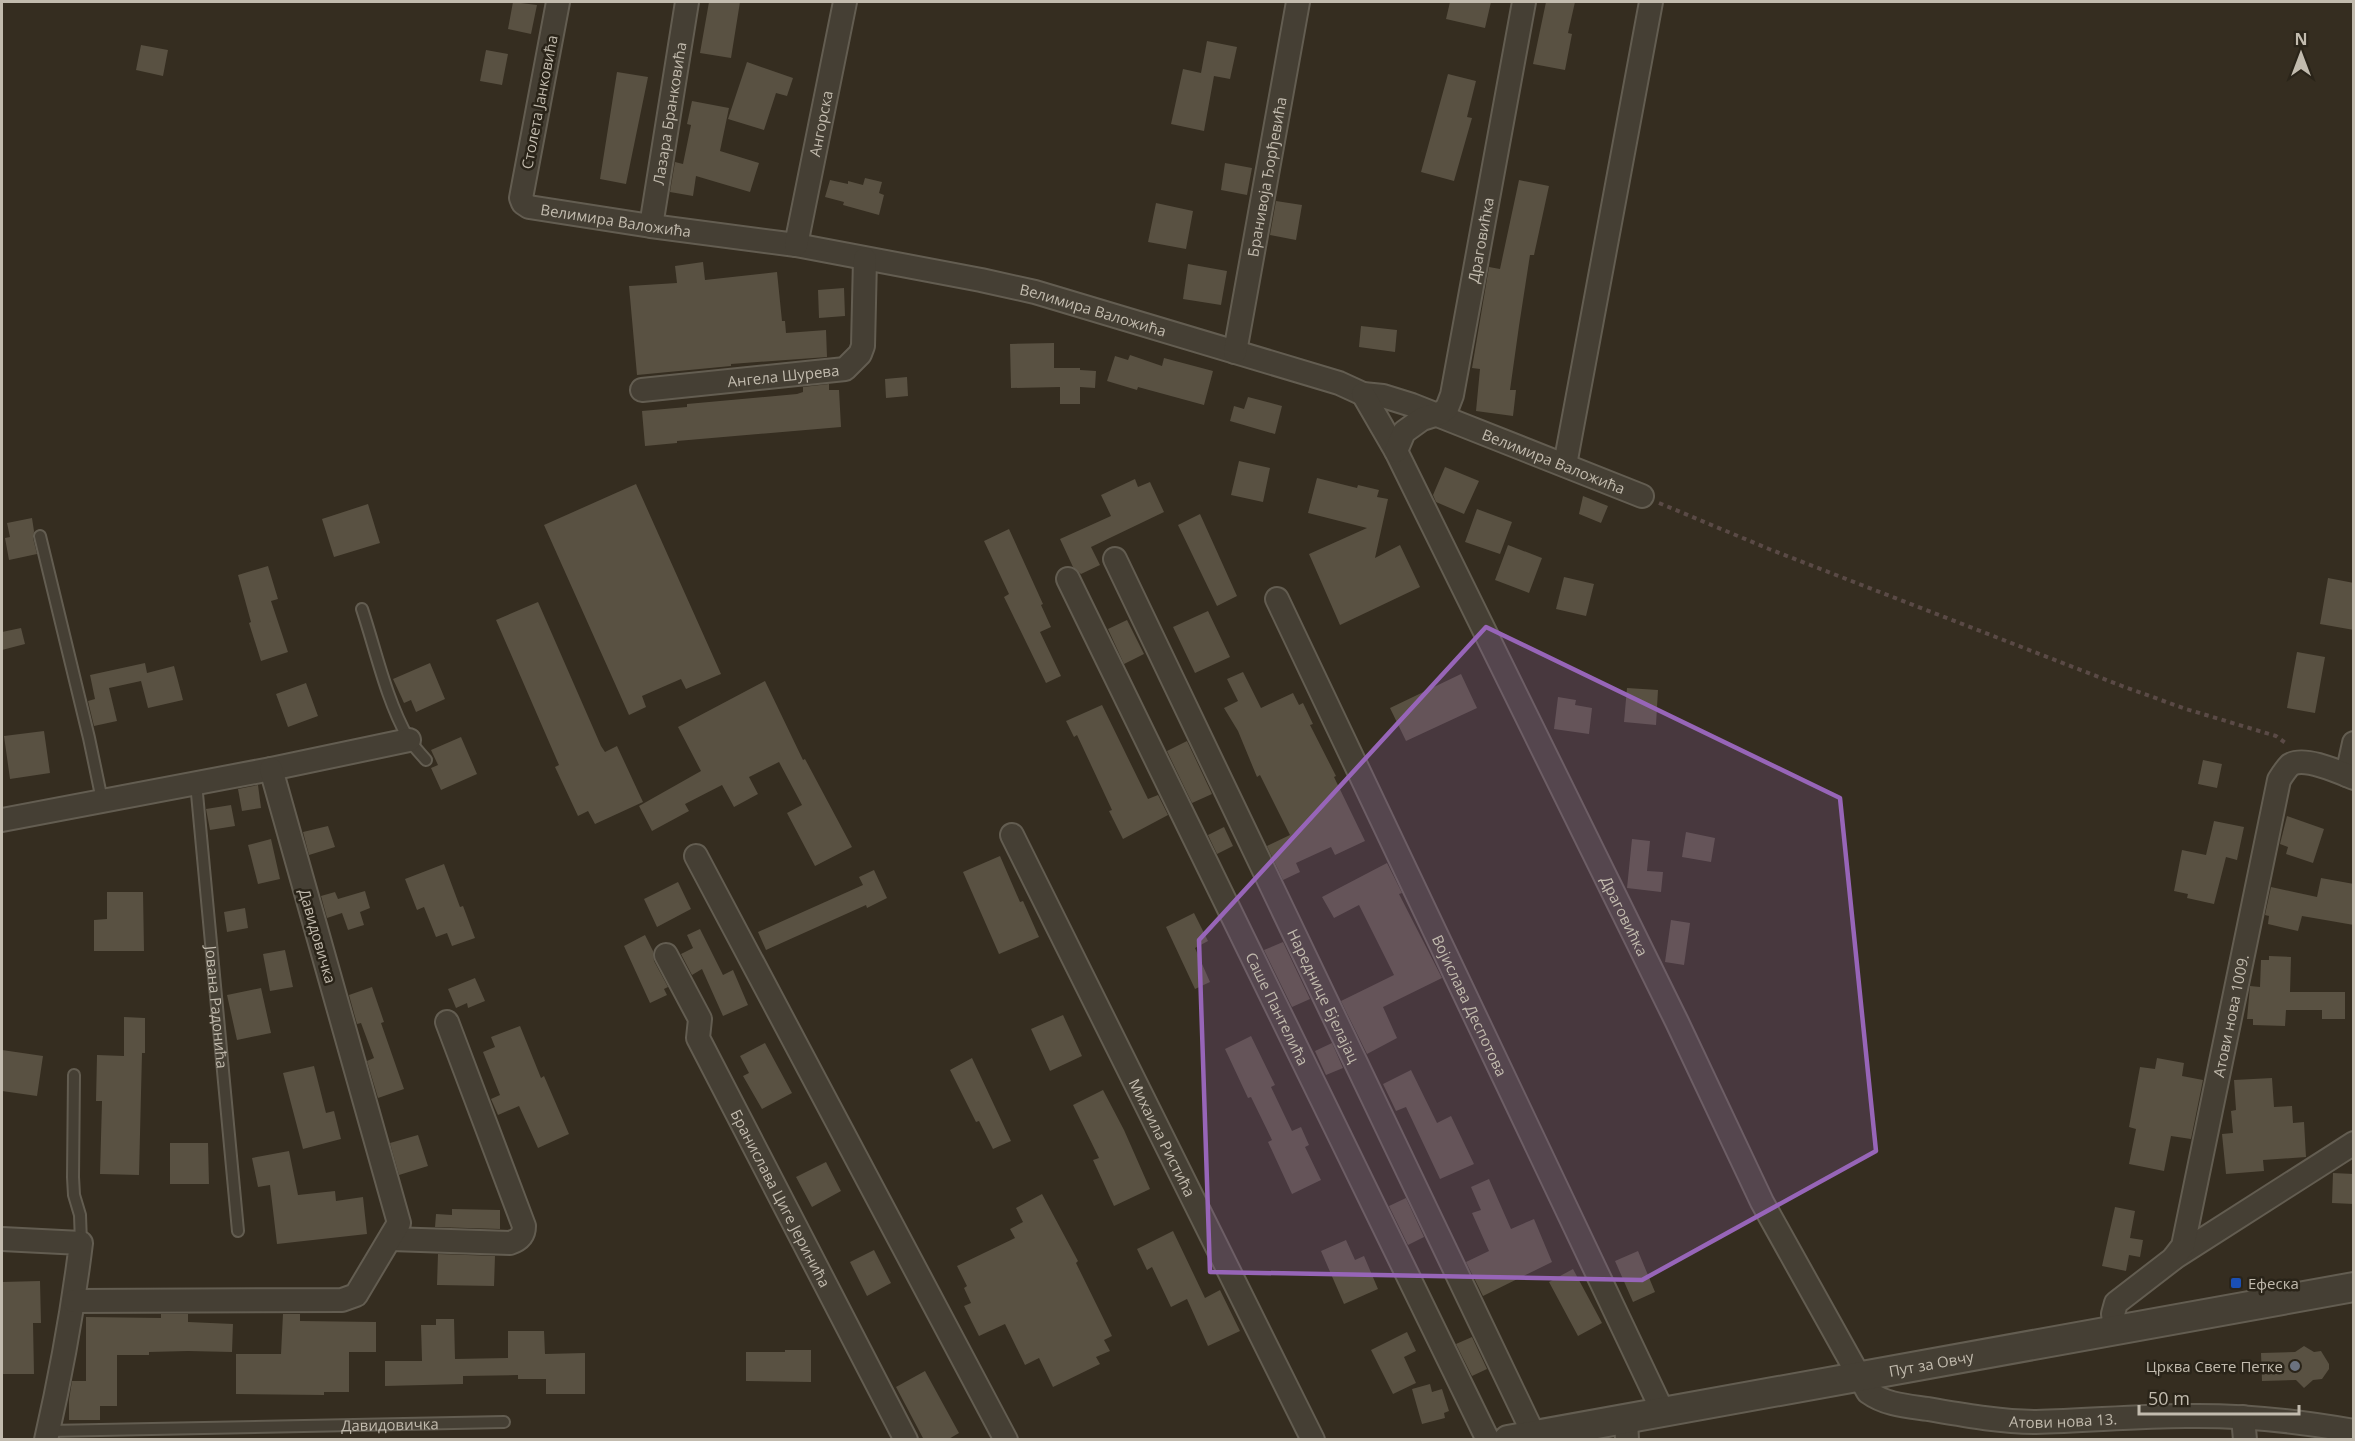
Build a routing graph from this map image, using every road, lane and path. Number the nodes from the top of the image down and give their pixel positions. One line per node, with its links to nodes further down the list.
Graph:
1 (558, 2): 7 (street, Столета Јанковића)
2 (687, 2): 8 (street, Лазара Бранковића)
3 (845, 2): 9 (street, Ангорска)
4 (1298, 2): 11 (street, Бранивоја Ђорђевића)
5 (1524, 2): 14 (street, Драговићка)
6 (1651, 2): 16 (street)
7 (523, 203): 8 (street, Велимира Валожића)
8 (651, 226): 9 (street, Велимира Валожића)
9 (796, 245): 10 (street, Велимира Валожића)
10 (865, 259): 11 (street, Велимира Валожића); 12 (street, Ангела Шурева)
11 (1235, 352): 13 (street, Велимира Валожића)
12 (642, 390)
13 (1363, 394): 14 (street, Велимира Валожића); 15 (street, Драговићка)
14 (1434, 415): 15 (street, Драговићка); 16 (street, Велимира Валожића)
15 (1396, 451): 46 (street, Драговићка)
16 (1565, 465): 17 (street, Велимира Валожића)
17 (1642, 496): 26 (path)
18 (40, 536): 30 (lane)
19 (1115, 559): 55 (street, Нареднице Бјелајац)
20 (1068, 579): 59 (street, Саше Пантелића)
21 (1277, 599): 47 (street, Војислава Деспотова)
22 (363, 609): 23 (lane)
23 (409, 740): 25 (lane); 27 (street)
24 (2354, 743): 28 (street, Атови нова 1009.)
25 (426, 760)
26 (2314, 764): 28 (street, Атови нова 1009.); 42 (street, Атови нова 1009.)
27 (271, 769): 29 (street); 40 (street, Давидовичка)
28 (2350, 776)
29 (196, 783): 30 (street); 38 (lane, Јована Радонића)
30 (102, 800): 31 (street)
31 (2, 820)
32 (1011, 835): 58 (street, Михаила Ристића)
33 (696, 856): 57 (street)
34 (666, 955): 56 (street, Бранислава Циге Јеринића)
35 (447, 1022): 40 (street)
36 (74, 1075): 41 (lane)
37 (2354, 1143): 42 (street)
38 (238, 1231)
39 (2, 1239): 41 (street)
40 (391, 1239): 44 (street, Давидовичка)
41 (81, 1243): 44 (street, Давидовичка)
42 (2173, 1258): 45 (street, Атови нова 1009.)
43 (2354, 1287): 45 (street, Пут за Овчу)
44 (74, 1301): 54 (street, Давидовичка)
45 (2115, 1330): 46 (street, Пут за Овчу)
46 (1859, 1376): 47 (street, Пут за Овчу); 51 (street, Атови нова 13.)
47 (1663, 1412): 50 (street, Пут за Овчу)
48 (2243, 1417): 51 (street, Атови нова 13.); 53 (street, Атови нова 13.); 60 (street)
49 (504, 1422): 54 (lane, Давидовичка)
50 (1626, 1429): 55 (street, Пут за Овчу)
51 (2035, 1431)
52 (2354, 1431): 53 (street, Атови нова 13.)
53 (2313, 1432)
54 (47, 1435)
55 (1521, 1437)
56 (906, 1440)
57 (1006, 1440)
58 (1313, 1440)
59 (1488, 1440)
60 (2244, 1440)

